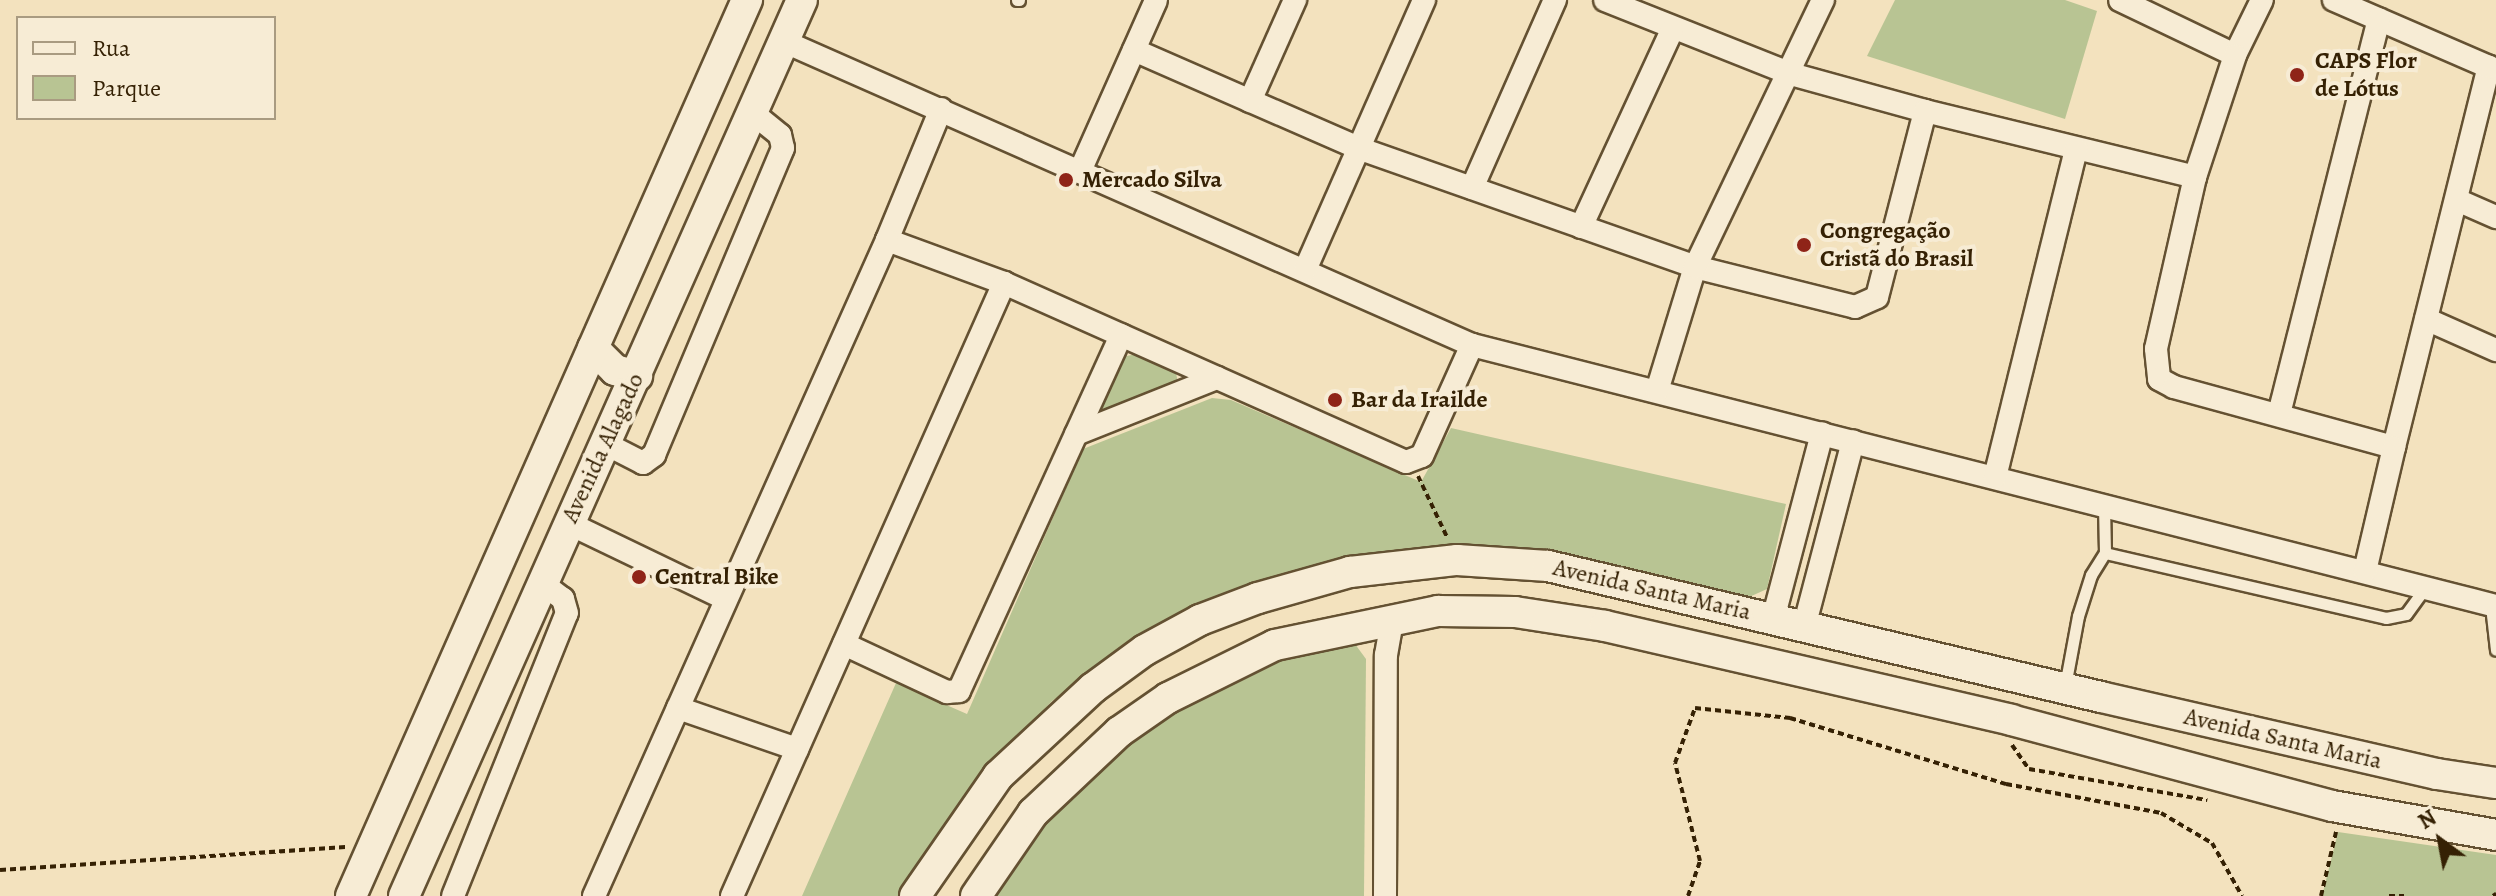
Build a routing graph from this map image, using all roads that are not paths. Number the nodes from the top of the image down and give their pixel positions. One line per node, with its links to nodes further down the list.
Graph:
1 (747, 0): 38 (main road, Avenida Alagado)
2 (802, 0): 14 (main road, Avenida Alagado)
3 (1156, 0): 15 (street)
4 (1295, 0): 19 (street)
5 (1424, 0): 23 (street)
6 (1555, 0): 27 (street)
7 (1605, 0): 13 (street)
8 (1823, 0): 18 (street)
9 (2262, 0): 16 (street)
10 (2334, 0): 12 (street)
11 (2126, 1): 16 (street)
12 (2379, 19): 17 (street); 43 (street)
13 (1672, 30): 18 (street); 30 (street)
14 (783, 41): 20 (street); 22 (main road, Avenida Alagado)
15 (1134, 50): 19 (street); 25 (street)
16 (2235, 55): 26 (street)
17 (2493, 68): 28 (street)
18 (1791, 74): 21 (street); 32 (street)
19 (1250, 101): 23 (street)
20 (941, 109): 25 (street); 31 (street)
21 (1925, 111): 24 (street); 32 (street)
22 (752, 112): 40 (main road, Avenida Alagado); 47 (street)
23 (1358, 148): 27 (street); 33 (street)
24 (2076, 149): 26 (street); 49 (street)
25 (1080, 171): 33 (street)
26 (2195, 177): 43 (street)
27 (1472, 188): 30 (street)
28 (2457, 200): 29 (street); 35 (street)
29 (2496, 217)
30 (1581, 227): 32 (street)
31 (887, 240): 34 (street); 58 (street)
32 (1695, 267): 42 (street)
33 (1305, 270): 37 (street)
34 (1004, 283): 36 (street); 65 (street)
35 (2426, 319): 39 (street); 48 (street)
36 (1121, 335): 41 (street); 45 (street)
37 (1472, 345): 41 (street); 42 (street)
38 (593, 348): 40 (main road); 76 (main road, Avenida Alagado)
39 (2496, 350)
40 (637, 376): 47 (main road, Avenida Alagado)
41 (1217, 378): 45 (street)
42 (1657, 391): 44 (street)
43 (2279, 414): 48 (street)
44 (1822, 433): 46 (street); 62 (street)
45 (1076, 434): 65 (street)
46 (1853, 441): 49 (street); 64 (street)
47 (604, 443): 51 (main road, Avenida Alagado)
48 (2394, 447): 55 (street)
49 (1995, 477): 50 (street)
50 (2104, 505): 52 (lane); 55 (street)
51 (568, 523): 56 (main road, Avenida Alagado); 58 (street)
52 (2105, 553): 57 (lane); 68 (lane)
53 (1457, 560): 54 (main road, Avenida Santa Maria); 60 (main road); 81 (main road, Avenida Santa Maria)
54 (1548, 566): 61 (main road); 62 (main road, Avenida Santa Maria)
55 (2365, 571): 57 (street)
56 (542, 583): 77 (main road, Avenida Alagado); 78 (street)
57 (2426, 588): 59 (street)
58 (726, 599): 70 (street)
59 (2494, 606): 66 (lane)
60 (1438, 611): 61 (main road, Avenida Santa Maria); 63 (main road, Avenida Santa Maria)
61 (1515, 612): 71 (main road, Avenida Santa Maria)
62 (1773, 619): 64 (main road, Avenida Santa Maria)
63 (1392, 620): 82 (main road, Avenida Santa Maria); 83 (street)
64 (1804, 627): 67 (main road, Avenida Santa Maria)
65 (844, 644): 73 (street)
66 (2496, 650)
67 (2030, 676): 68 (main road, Avenida Santa Maria); 71 (main road)
68 (2065, 687): 69 (main road, Avenida Santa Maria)
69 (2101, 697): 72 (main road); 74 (main road, Avenida Santa Maria)
70 (678, 708): 73 (street); 79 (street)
71 (2011, 720): 72 (main road, Avenida Santa Maria)
72 (2085, 740): 75 (main road, Avenida Santa Maria)
73 (797, 749): 80 (street)
74 (2496, 783)
75 (2496, 835)
76 (351, 896)
77 (404, 896)
78 (453, 896)
79 (594, 896)
80 (732, 896)
81 (915, 896)
82 (976, 896)
83 (1385, 896)

